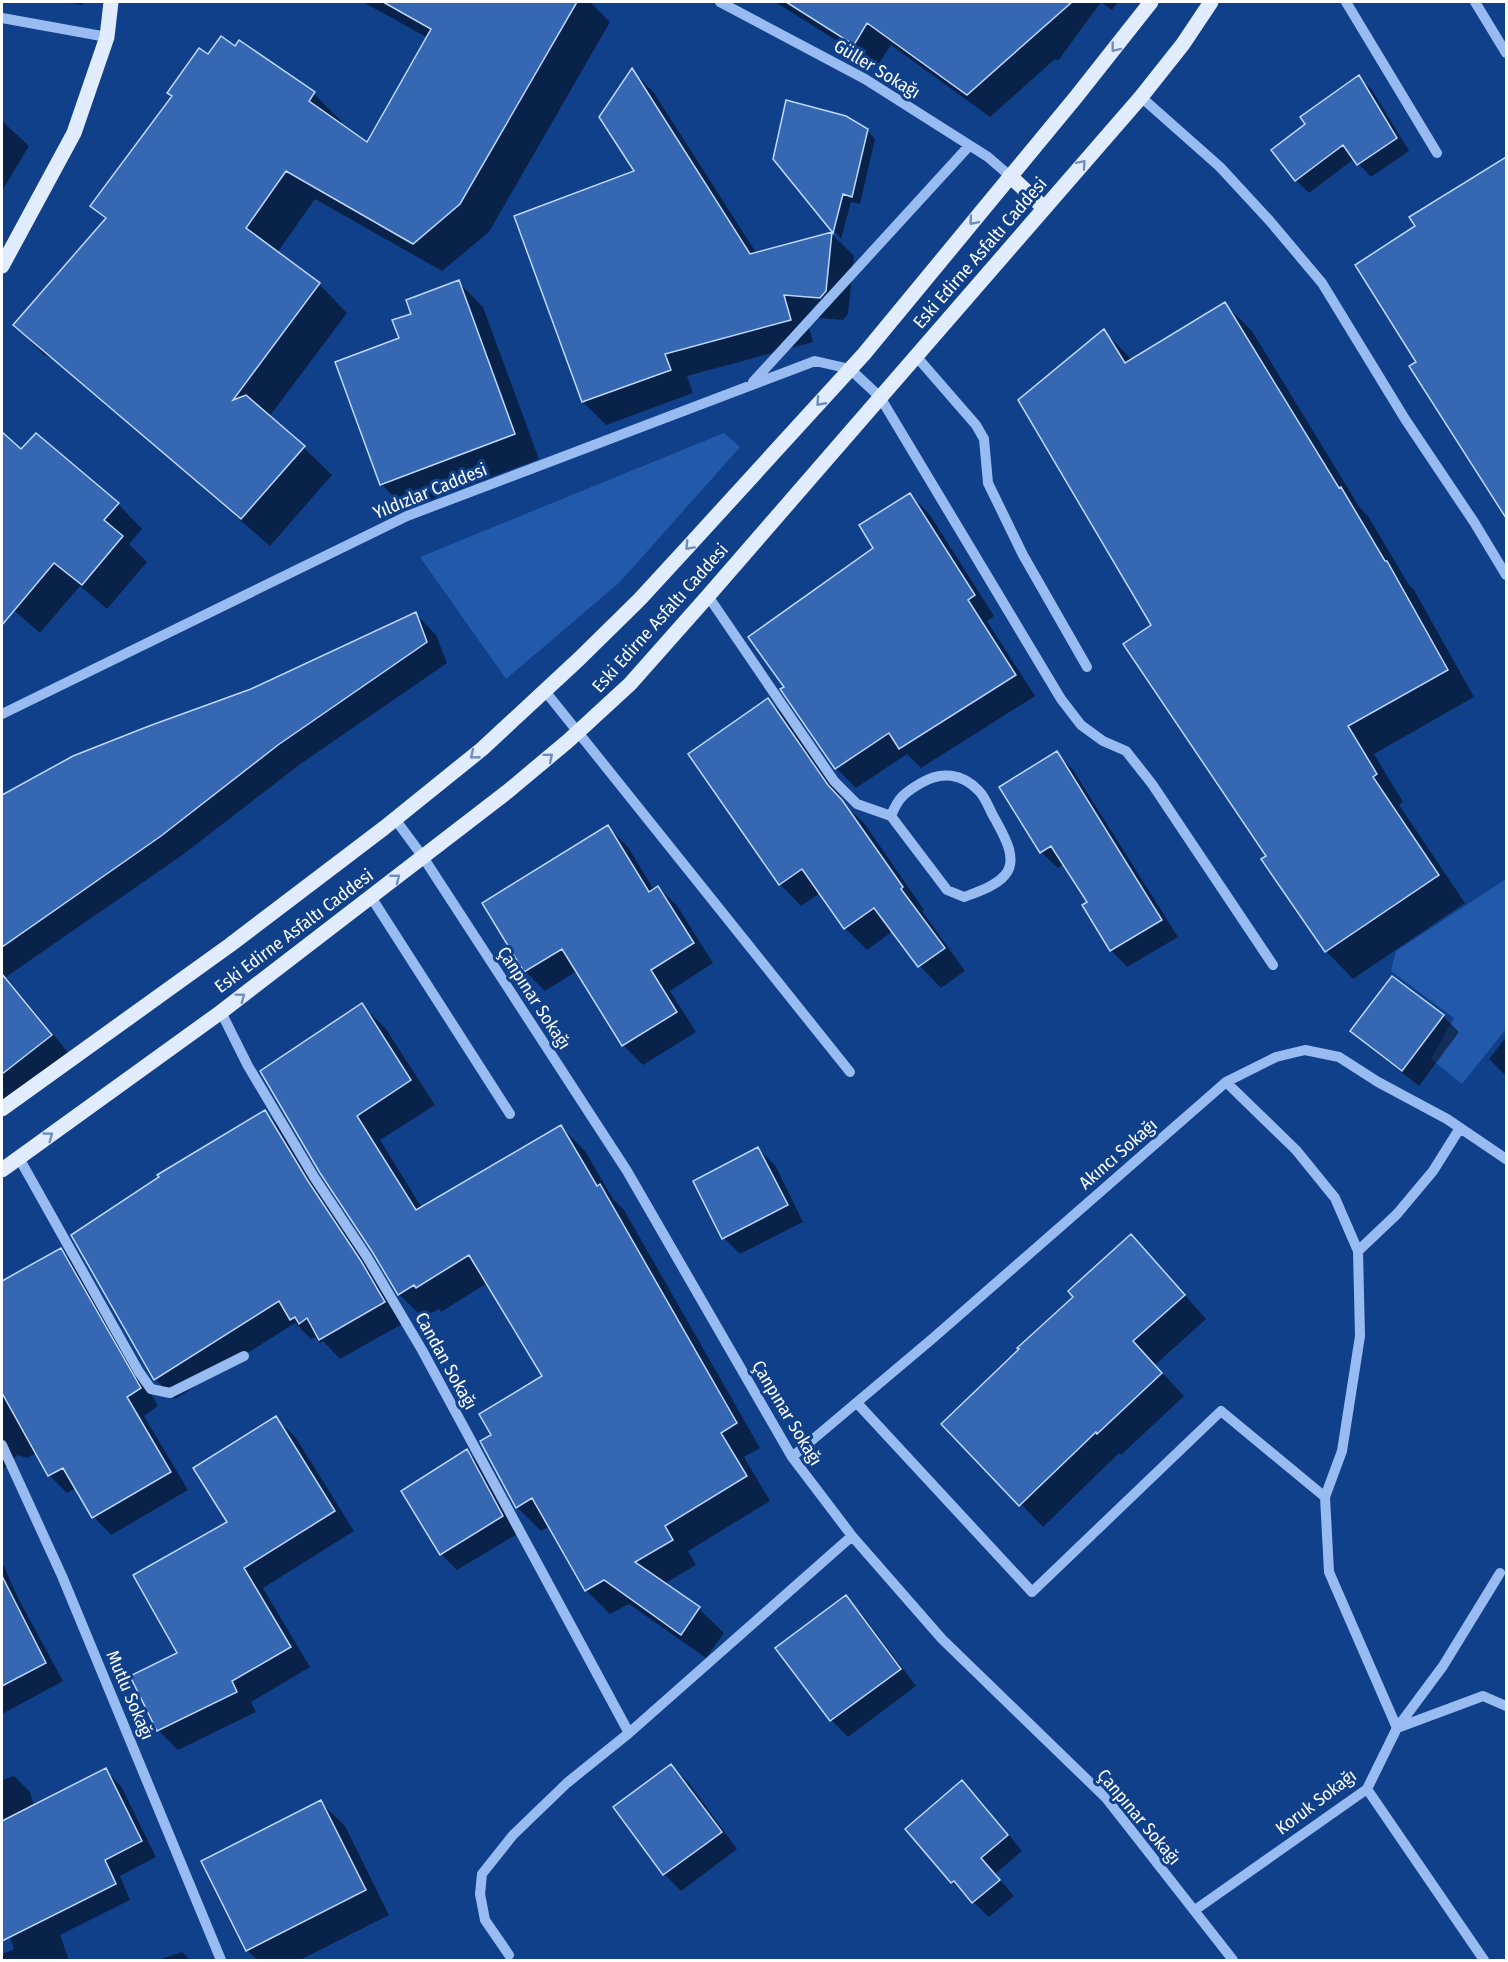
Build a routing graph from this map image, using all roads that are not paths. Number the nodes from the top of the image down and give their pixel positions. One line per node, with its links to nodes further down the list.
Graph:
1 (111, 2): 8 (main road)
2 (720, 2): 11 (street, Güller Sokağı)
3 (1151, 2): 13 (main road, Eski Edirne Asfaltı Caddesi, one-way to 13)
4 (1211, 2): 10 (main road, Eski Edirne Asfaltı Caddesi)
5 (1346, 2): 12 (street)
6 (1475, 2): 9 (street)
7 (2, 18): 8 (street)
8 (107, 37): 15 (main road)
9 (1506, 52)
10 (1141, 97): 14 (main road, Eski Edirne Asfaltı Caddesi, one-way to 10); 20 (street)
11 (969, 146): 13 (street, Güller Sokağı); 18 (street)
12 (1437, 153)
13 (1010, 176): 14 (main road); 17 (main road, Eski Edirne Asfaltı Caddesi, one-way to 17)
14 (1044, 208): 16 (main road, Eski Edirne Asfaltı Caddesi)
15 (2, 266)
16 (916, 356): 19 (main road, Eski Edirne Asfaltı Caddesi); 22 (street)
17 (850, 369): 18 (street, Yıldızlar Caddesi); 19 (street); 23 (main road, Eski Edirne Asfaltı Caddesi, one-way to 23)
18 (750, 385): 24 (street, Yıldızlar Caddesi)
19 (880, 397): 21 (main road, Eski Edirne Asfaltı Caddesi); 30 (street)
20 (1506, 575)
21 (708, 596): 25 (main road, Eski Edirne Asfaltı Caddesi); 26 (street)
22 (1087, 667)
23 (545, 691): 25 (street); 27 (main road, Eski Edirne Asfaltı Caddesi, one-way to 27)
24 (2, 714)
25 (577, 732): 28 (main road, Eski Edirne Asfaltı Caddesi, one-way to 25); 32 (street)
26 (891, 816): 26 (street)
27 (395, 819): 28 (street, Çanpınar Sokağı); 34 (main road, Eski Edirne Asfaltı Caddesi)
28 (423, 857): 29 (main road, Eski Edirne Asfaltı Caddesi, one-way to 28); 44 (street, Çanpınar Sokağı)
29 (371, 897): 31 (main road, Eski Edirne Asfaltı Caddesi, one-way to 29); 35 (street)
30 (1274, 965)
31 (221, 1012): 37 (main road, Eski Edirne Asfaltı Caddesi, one-way to 31); 50 (street, Candan Sokağı)
32 (850, 1072)
33 (1226, 1082): 36 (street, Akıncı Sokağı); 40 (street); 42 (street, Akıncı Sokağı)
34 (2, 1109)
35 (510, 1114)
36 (1460, 1128): 38 (street, Akıncı Sokağı); 40 (street)
37 (19, 1158): 39 (main road, Eski Edirne Asfaltı Caddesi); 41 (street)
38 (1506, 1159)
39 (2, 1170)
40 (1358, 1251): 45 (street)
41 (244, 1356)
42 (857, 1403): 44 (street, Akıncı Sokağı); 45 (street)
43 (2, 1445): 54 (street, Mutlu Sokağı)
44 (792, 1457): 46 (street, Çanpınar Sokağı)
45 (1325, 1497): 49 (street)
46 (852, 1536): 50 (street); 52 (street, Çanpınar Sokağı)
47 (1500, 1573): 49 (street, Koruk Sokağı)
48 (1506, 1706): 49 (street)
49 (1396, 1728): 51 (street, Koruk Sokağı)
50 (629, 1733): 53 (street)
51 (1367, 1789): 52 (street, Koruk Sokağı); 56 (street)
52 (1195, 1910): 55 (street, Çanpınar Sokağı)
53 (509, 1955)
54 (221, 1960)
55 (1233, 1960)
56 (1484, 1960)

